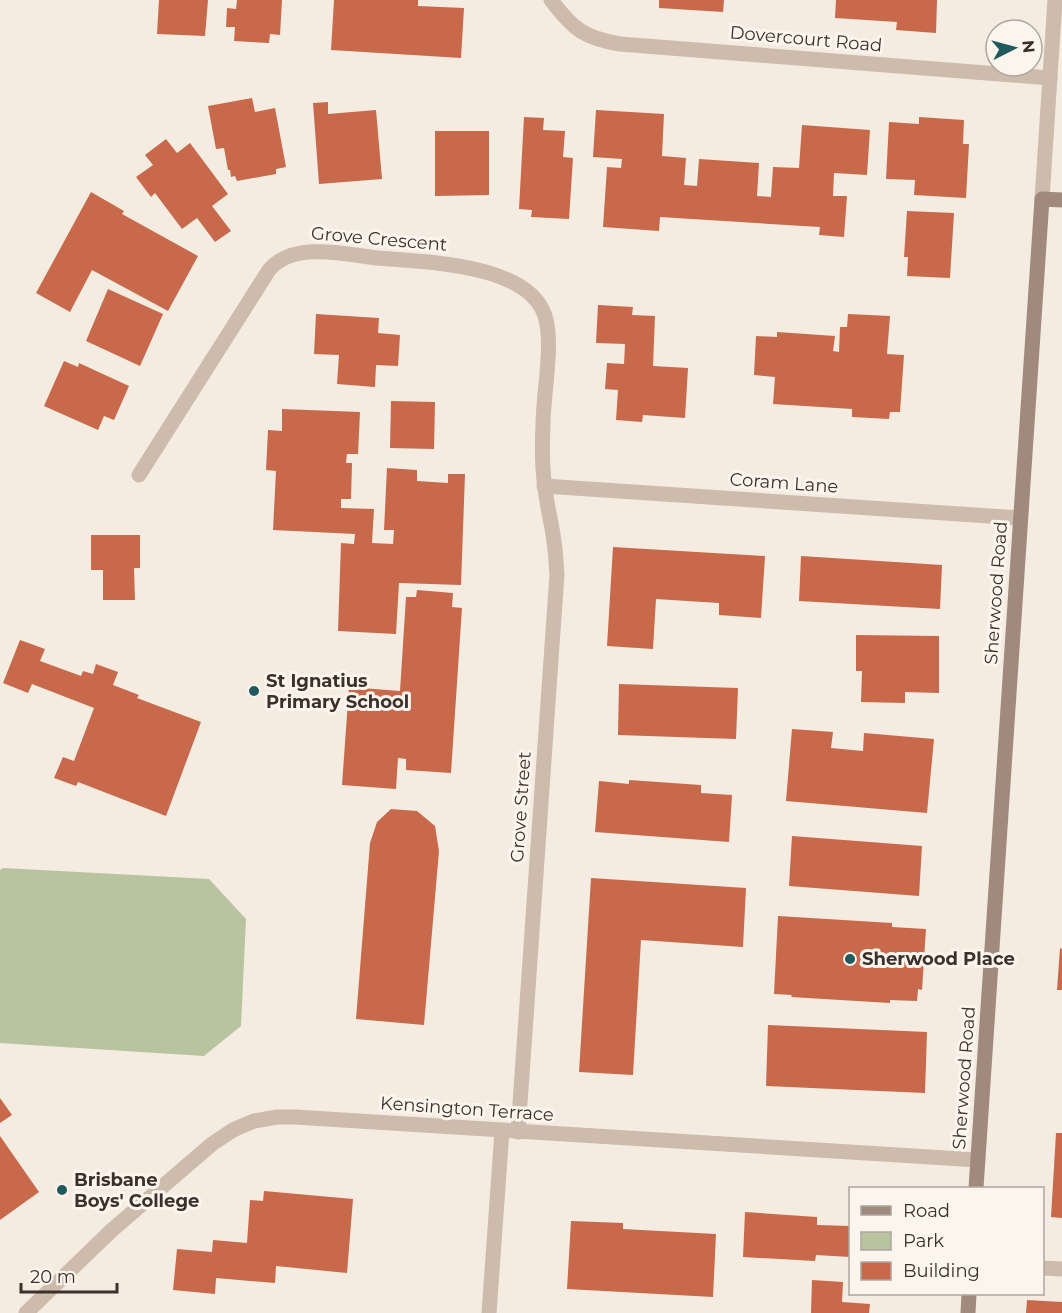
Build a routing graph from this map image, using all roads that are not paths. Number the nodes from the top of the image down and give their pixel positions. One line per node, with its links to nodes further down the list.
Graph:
1 (553, 0): 3 (street, Dovercourt Road)
2 (1055, 0): 3 (street, Sherwood Road)
3 (1050, 78): 4 (street, Sherwood Road)
4 (1042, 199): 5 (main road); 8 (main road, Sherwood Road)
5 (1062, 200)
6 (139, 475): 7 (street, Grove Crescent)
7 (544, 486): 8 (street, Coram Lane); 10 (street, Grove Street)
8 (1020, 518): 11 (main road, Sherwood Road)
9 (502, 1131): 10 (street, Kensington Terrace); 16 (street, Kensington Terrace); 17 (street)
10 (518, 1132): 11 (street, Kensington Terrace)
11 (978, 1160): 12 (main road, Sherwood Road)
12 (976, 1187)
13 (1044, 1268): 14 (street)
14 (1062, 1269)
15 (969, 1295): 18 (main road)
16 (26, 1313)
17 (489, 1313)
18 (968, 1313)

